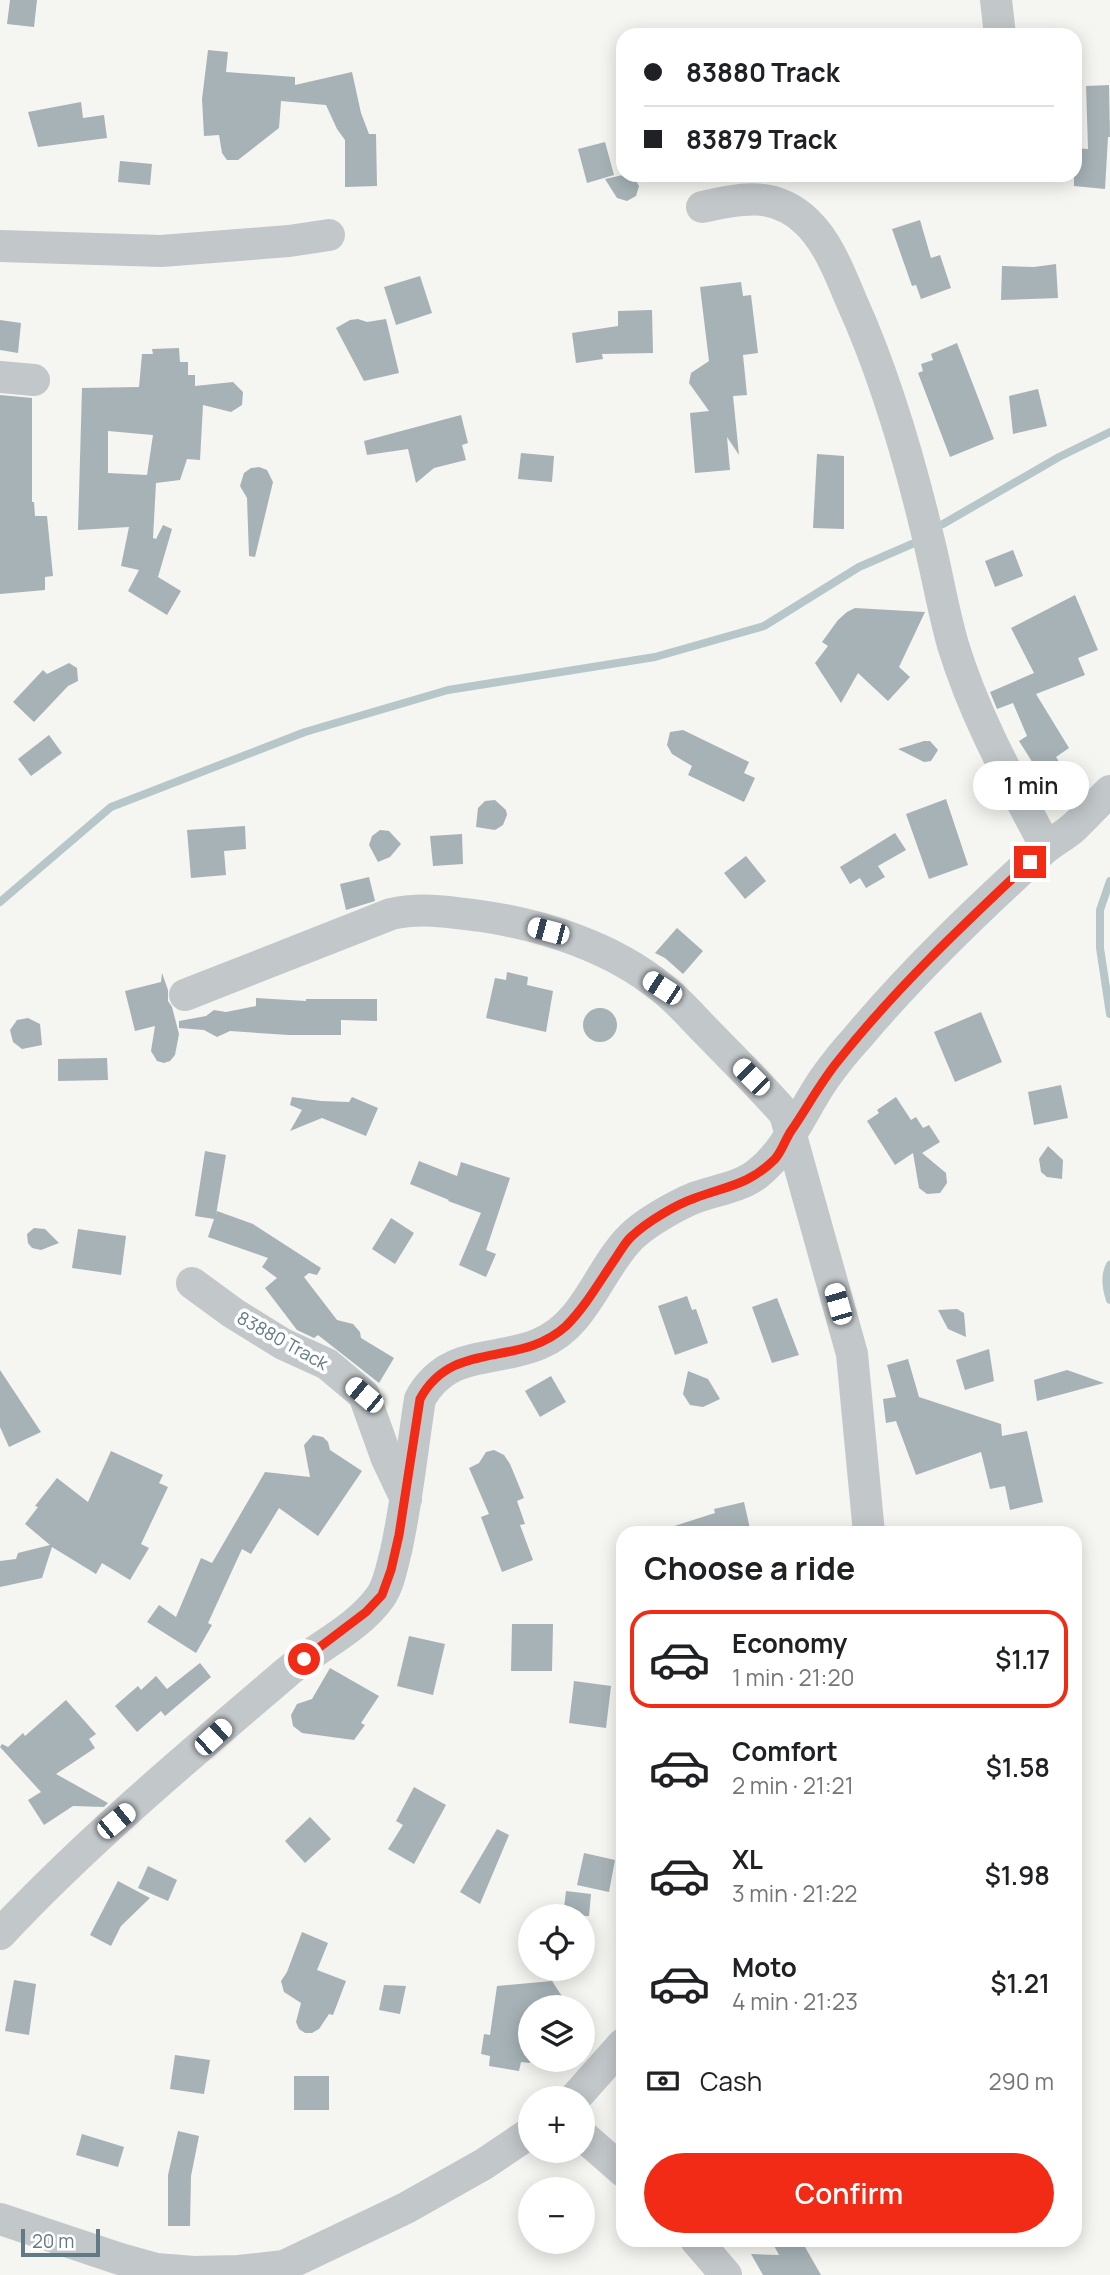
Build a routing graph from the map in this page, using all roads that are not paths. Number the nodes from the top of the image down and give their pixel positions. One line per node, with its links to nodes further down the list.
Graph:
1 (996, 0): 2 (street)
2 (999, 28)
3 (702, 207): 9 (street)
4 (329, 235): 5 (street)
5 (0, 246)
6 (0, 377): 7 (street)
7 (34, 380)
8 (1110, 791): 9 (street)
9 (1046, 848): 11 (street)
10 (185, 995): 11 (street)
11 (790, 1132): 13 (street); 14 (street)
12 (192, 1283): 13 (street, 83880 Track)
13 (406, 1499): 15 (street)
14 (868, 1526)
15 (0, 1934)
16 (616, 2052): 17 (street)
17 (586, 2086)
18 (518, 2141): 21 (street)
19 (595, 2146): 20 (street)
20 (616, 2165)
21 (0, 2219)
22 (703, 2247): 23 (street)
23 (726, 2275)

